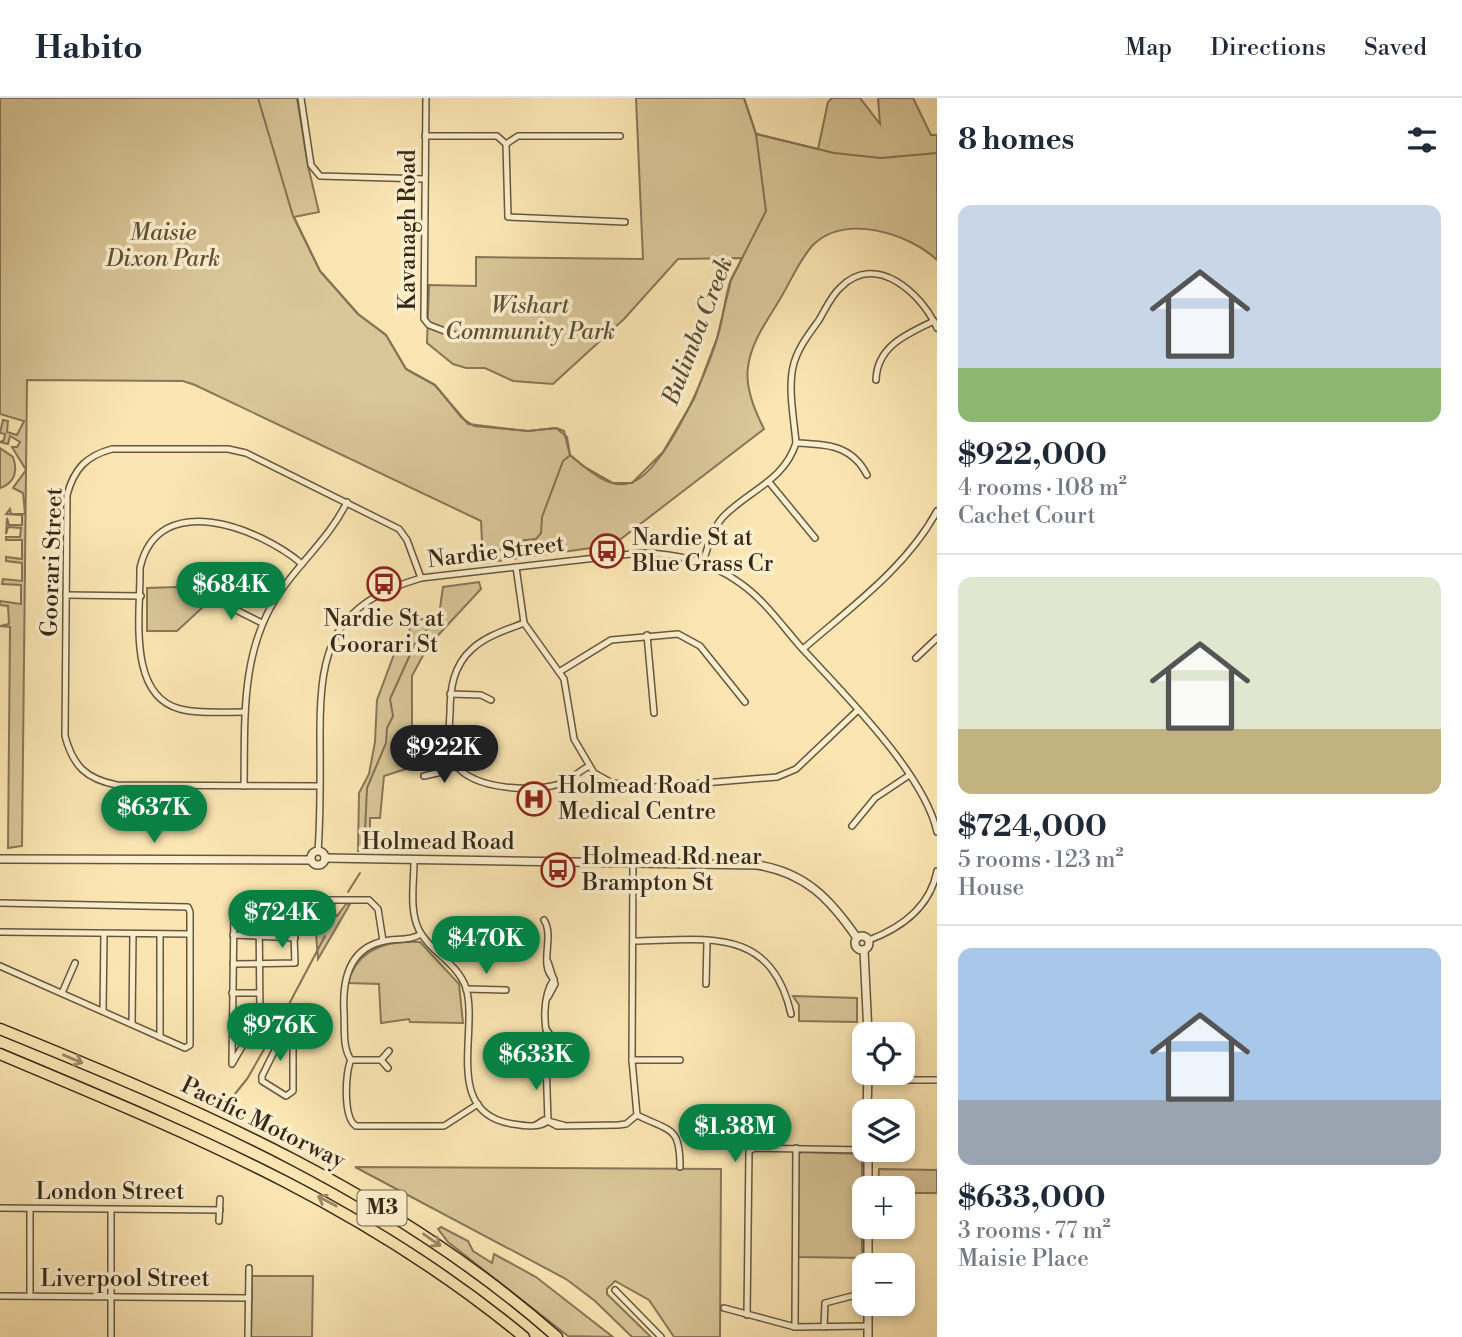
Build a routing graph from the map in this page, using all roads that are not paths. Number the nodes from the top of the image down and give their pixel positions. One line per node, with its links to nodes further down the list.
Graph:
1 (301, 98): 6 (street)
2 (426, 98): 3 (street, Kavanagh Road)
3 (425, 136): 5 (street); 6 (street, Kavanagh Road)
4 (620, 136): 5 (street)
5 (506, 144): 7 (street)
6 (425, 179): 10 (street, Kavanagh Road)
7 (625, 222)
8 (934, 321): 9 (street); 11 (street); 12 (street)
9 (937, 328)
10 (463, 338)
11 (876, 380)
12 (796, 443): 13 (street); 14 (street)
13 (867, 475)
14 (769, 482): 17 (street); 18 (street)
15 (347, 502): 19 (street); 21 (street, Goorari Street); 22 (street, Goorari Street)
16 (937, 511): 29 (street)
17 (815, 538)
18 (703, 562): 20 (street, Nardie Street); 29 (street, Nardie Street)
19 (302, 564): 23 (street); 25 (street)
20 (516, 567): 21 (street, Nardie Street); 26 (street)
21 (421, 578): 43 (street, Nardie Street)
22 (66, 595): 23 (street); 42 (street, Goorari Street)
23 (141, 596): 36 (street)
24 (212, 598): 25 (street)
25 (262, 623): 36 (street)
26 (524, 623): 31 (street); 32 (street)
27 (647, 635): 31 (street); 34 (street); 37 (street)
28 (937, 638): 30 (street)
29 (803, 649): 35 (street, Nardie Street)
30 (916, 658)
31 (559, 672): 39 (street)
32 (450, 694): 33 (street); 38 (street)
33 (491, 700)
34 (745, 702)
35 (858, 710): 39 (street); 41 (street, Nardie Street)
36 (245, 712): 42 (street)
37 (654, 713)
38 (456, 765): 39 (street); 40 (street)
39 (589, 766)
40 (424, 776)
41 (908, 776): 44 (street); 45 (street, Nardie Street)
42 (244, 786): 43 (street, Goorari Street)
43 (319, 786): 46 (street, Nardie Street)
44 (852, 826)
45 (937, 831)
46 (318, 851): 47 (street); 49 (street)
47 (325, 858): 49 (street, Holmead Road); 50 (street, Holmead Road)
48 (0, 859): 49 (street)
49 (310, 860)
50 (414, 862): 51 (street, Holmead Road); 58 (street)
51 (634, 863): 66 (street, Holmead Road); 69 (street)
52 (937, 875): 67 (street)
53 (317, 900): 68 (street)
54 (0, 904): 62 (street)
55 (259, 910): 63 (street); 64 (street); 65 (street)
56 (544, 919): 104 (street)
57 (0, 932): 59 (street)
58 (420, 933): 68 (street); 77 (street)
59 (104, 934): 60 (street); 82 (street)
60 (133, 934): 61 (street); 89 (street)
61 (160, 934): 62 (street); 92 (street)
62 (190, 934): 92 (street)
63 (233, 935): 64 (street); 73 (street)
64 (259, 937): 65 (street); 74 (street)
65 (295, 938): 74 (street)
66 (857, 938): 67 (street); 71 (street, Holmead Road)
67 (869, 940): 71 (street, Holmead Road)
68 (383, 941): 95 (street)
69 (633, 941): 70 (street); 97 (street)
70 (707, 941): 76 (street); 84 (street)
71 (864, 950): 86 (street, Holmead Road)
72 (75, 963): 79 (street)
73 (233, 964): 74 (street); 80 (street)
74 (259, 965): 81 (street)
75 (0, 966): 79 (street)
76 (706, 984)
77 (466, 989): 78 (street); 102 (street)
78 (506, 990)
79 (62, 993): 82 (street)
80 (232, 993): 81 (street); 87 (street)
81 (259, 993): 85 (street)
82 (103, 1011): 89 (street)
83 (294, 1014): 90 (street)
84 (791, 1014)
85 (260, 1017): 88 (street); 90 (street)
86 (867, 1022)
87 (232, 1023): 88 (street); 88 (street)
88 (256, 1023)
89 (132, 1024): 92 (street)
90 (280, 1027): 90 (street)
91 (3, 1029): 130 (highway, Pacific Motorway / M3, one-way to 130)
92 (160, 1037)
93 (389, 1051): 96 (street)
94 (0, 1054): 129 (highway, Pacific Motorway / M3, one-way to 94)
95 (351, 1060): 96 (street); 102 (street)
96 (381, 1060): 99 (street)
97 (632, 1060): 98 (street); 103 (street)
98 (680, 1060)
99 (388, 1068)
100 (915, 1079): 101 (street)
101 (937, 1080)
102 (478, 1104): 104 (street)
103 (637, 1115): 104 (street); 107 (street)
104 (548, 1121)
105 (796, 1149): 106 (street); 122 (street); 125 (street)
106 (852, 1150)
107 (680, 1167)
108 (220, 1199): 112 (street)
109 (0, 1208): 110 (street, London Street)
110 (30, 1209): 111 (street, London Street); 117 (street)
111 (111, 1210): 112 (street, London Street); 119 (street)
112 (220, 1210): 113 (street)
113 (219, 1221)
114 (250, 1268): 120 (street)
115 (615, 1290): 131 (street)
116 (0, 1296): 117 (street, Liverpool Street)
117 (30, 1296): 119 (street, Liverpool Street)
118 (852, 1296): 126 (street)
119 (112, 1297): 120 (street, Liverpool Street); 127 (street)
120 (249, 1298): 128 (street)
121 (724, 1308): 122 (street)
122 (747, 1315): 125 (street)
123 (868, 1316): 124 (street)
124 (868, 1326): 126 (street); 132 (street)
125 (795, 1327): 126 (street)
126 (824, 1327)
127 (111, 1337)
128 (248, 1337)
129 (524, 1337)
130 (557, 1337)
131 (661, 1337)
132 (868, 1337)

